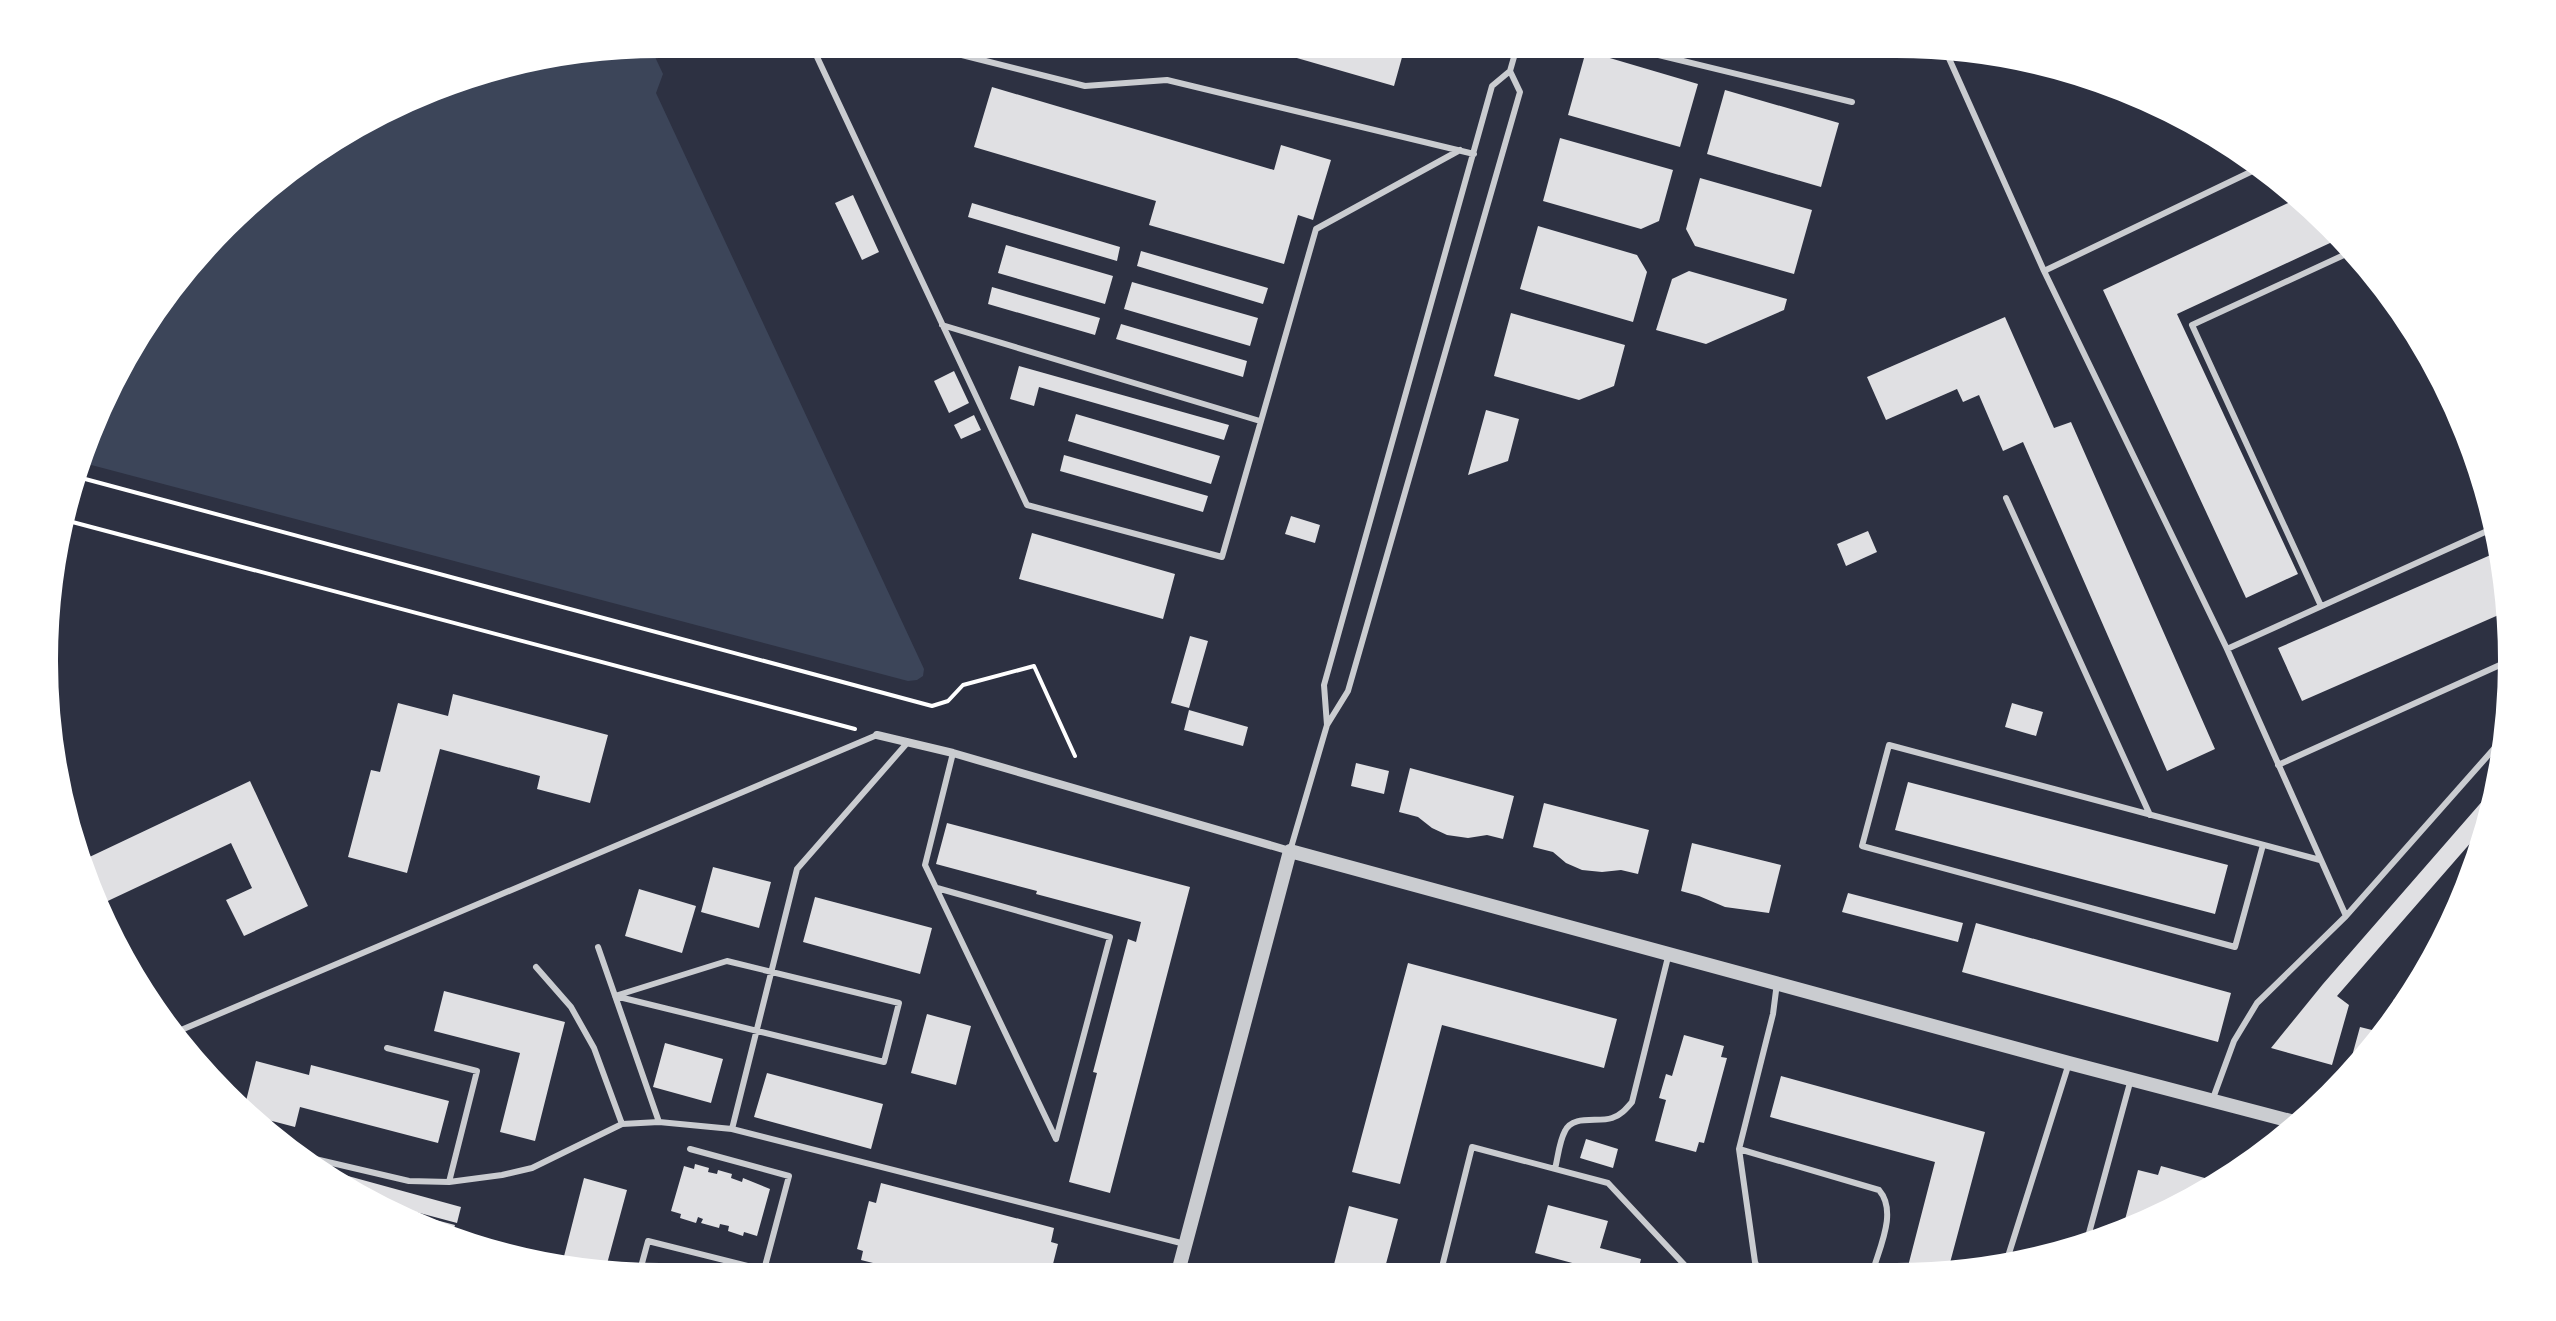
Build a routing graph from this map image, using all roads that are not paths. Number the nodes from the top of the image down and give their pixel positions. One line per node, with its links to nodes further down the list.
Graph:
1 (817, 56): 13 (lane)
2 (966, 56): 8 (lane)
3 (1514, 56): 6 (lane)
4 (1663, 56): 7 (lane)
5 (1949, 58): 12 (lane)
6 (1510, 71): 9 (lane); 20 (lane)
7 (1852, 102)
8 (1460, 150): 9 (lane); 14 (lane)
9 (1474, 154): 20 (lane)
10 (2250, 172): 12 (lane)
11 (2344, 255): 17 (lane)
12 (2044, 271): 18 (lane)
13 (942, 325): 14 (lane); 14 (lane)
14 (1260, 421)
15 (2006, 498): 26 (lane)
16 (2485, 532): 17 (lane)
17 (2321, 606): 18 (lane)
18 (2227, 649): 25 (lane)
19 (2500, 665): 25 (lane)
20 (1327, 725): 28 (lane)
21 (877, 735): 22 (street); 38 (lane)
22 (908, 742): 24 (street); 35 (lane)
23 (2493, 750): 31 (lane)
24 (953, 753): 28 (street); 30 (lane)
25 (2278, 765): 29 (lane)
26 (2150, 815): 27 (lane); 27 (lane)
27 (2263, 845): 29 (lane)
28 (1290, 851): 33 (street); 54 (street)
29 (2320, 860): 31 (lane)
30 (937, 888): 30 (lane)
31 (2346, 916): 43 (lane)
32 (598, 947): 37 (lane)
33 (1669, 953): 36 (street); 51 (lane)
34 (536, 967): 46 (lane)
35 (771, 972): 37 (lane); 39 (lane); 39 (lane)
36 (1777, 983): 41 (street); 49 (lane)
37 (615, 996): 39 (lane); 45 (lane)
38 (182, 1030)
39 (757, 1030): 47 (lane)
40 (387, 1048): 52 (lane)
41 (2069, 1063): 42 (street); 55 (lane)
42 (2131, 1079): 43 (street); 53 (lane)
43 (2212, 1101): 44 (street)
44 (2287, 1120)
45 (659, 1122): 46 (lane); 47 (lane)
46 (622, 1124): 52 (lane)
47 (732, 1129): 54 (lane)
48 (690, 1149): 58 (lane)
49 (1739, 1149): 62 (lane); 63 (lane)
50 (322, 1161): 52 (lane)
51 (1555, 1169): 60 (lane); 61 (lane)
52 (449, 1182)
53 (2089, 1233)
54 (1185, 1244): 59 (street)
55 (2009, 1254)
56 (642, 1265): 57 (lane)
57 (744, 1265)
58 (765, 1265)
59 (1180, 1265)
60 (1442, 1265)
61 (1685, 1265)
62 (1756, 1265)
63 (1874, 1265)

